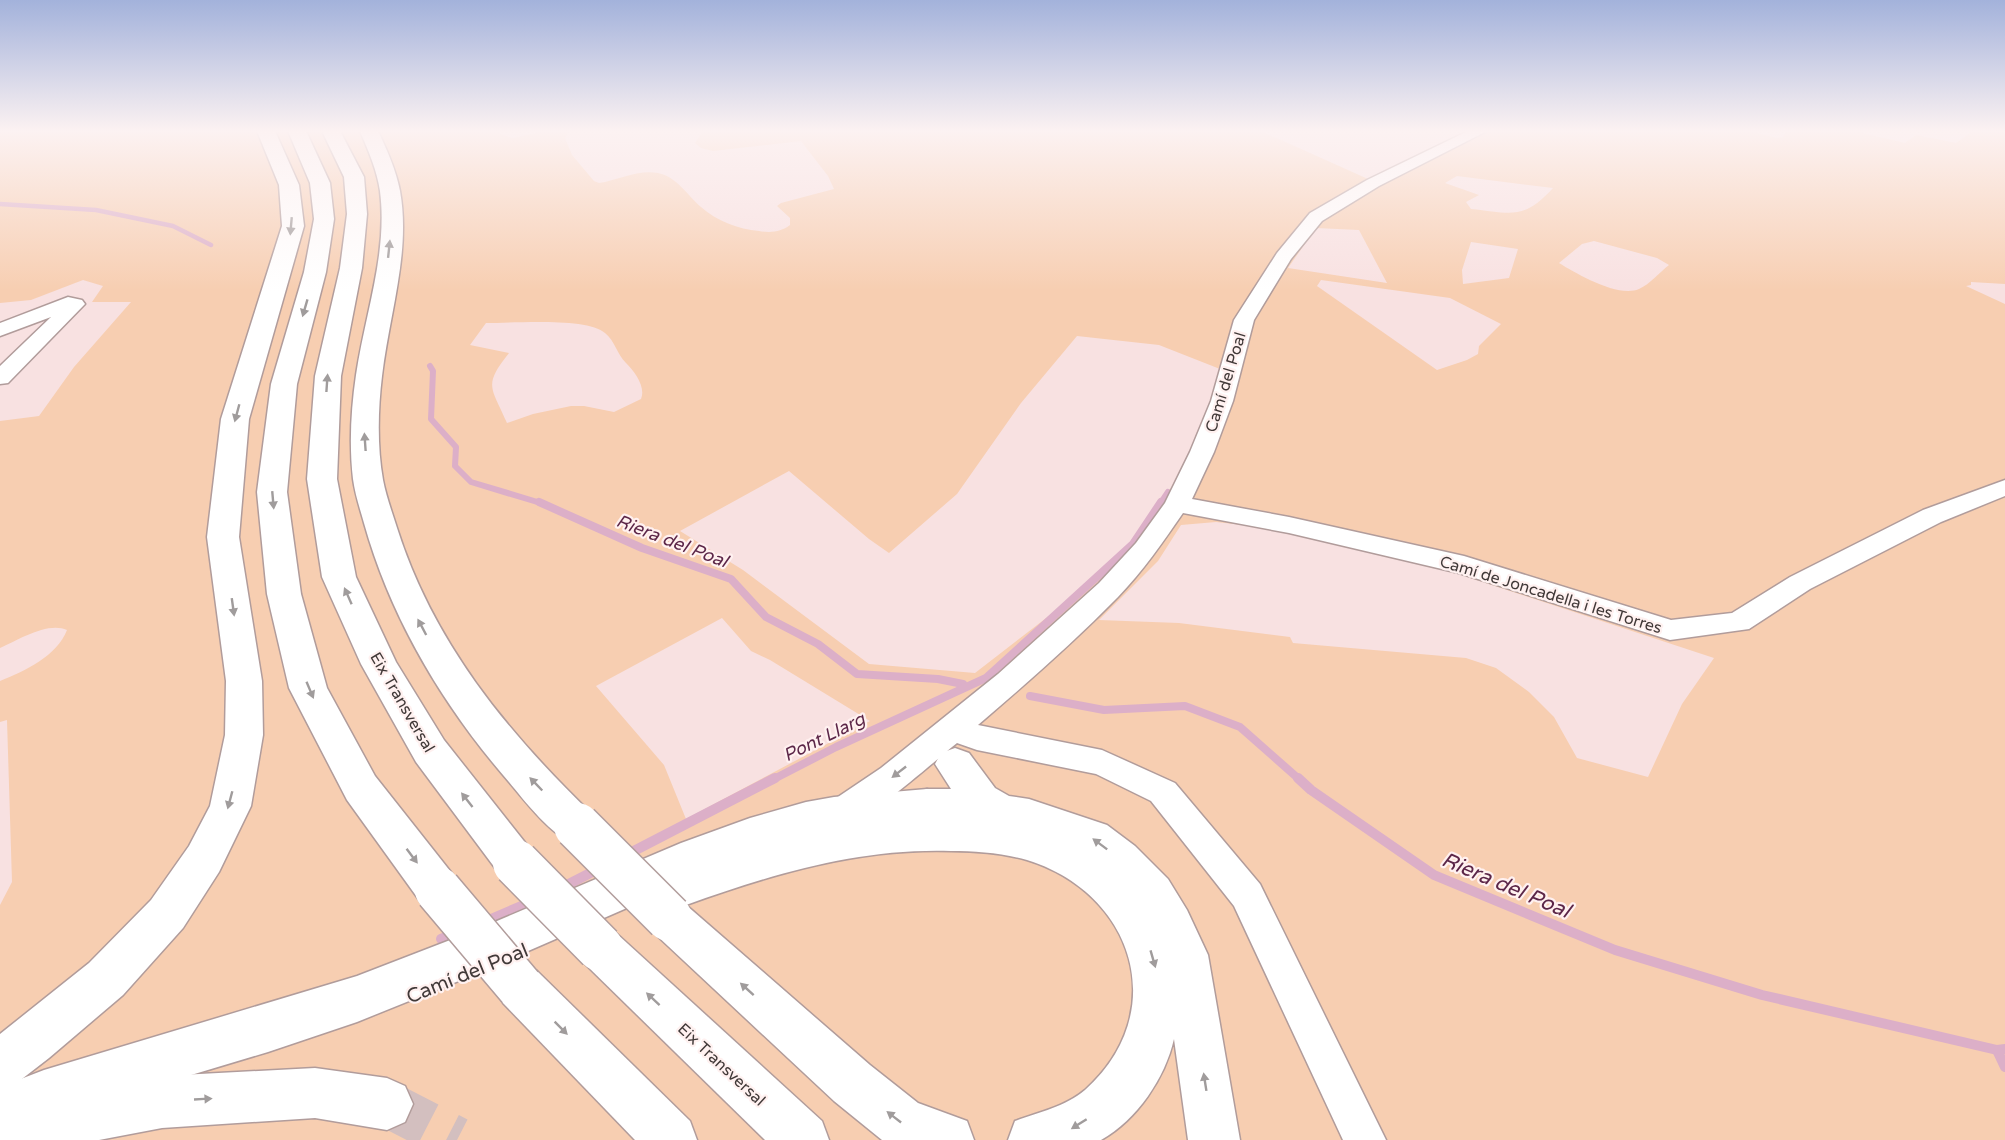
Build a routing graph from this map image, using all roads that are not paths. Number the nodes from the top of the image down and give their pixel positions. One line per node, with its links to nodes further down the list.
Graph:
1 (289, 184): 15 (main road, one-way to 15)
2 (320, 184): 20 (main road, one-way to 20, bridge)
3 (355, 184): 21 (main road, Eix Transversal, one-way to 3, bridge)
4 (388, 184): 14 (main road, one-way to 4, bridge)
5 (1373, 184): 9 (street, Camí del Poal)
6 (0, 330): 7 (street)
7 (0, 378)
8 (2005, 487): 9 (street, Camí de Joncadella i les Torres)
9 (1177, 504): 10 (street, Camí del Poal)
10 (952, 742): 11 (street, Camí del Poal); 12 (main road); 13 (street, Camí del Poal, one-way to 13); 25 (street)
11 (927, 806): 12 (main road); 13 (main road, Camí del Poal); 14 (street, Camí del Poal)
12 (999, 811): 24 (main road, one-way to 12)
13 (842, 813): 17 (main road, Camí del Poal)
14 (672, 904): 18 (main road, Camí del Poal); 22 (main road, one-way to 14); 23 (main road, one-way to 23)
15 (0, 1064)
16 (387, 1104): 19 (main road, one-way to 16)
17 (0, 1113)
18 (0, 1131)
19 (2, 1140)
20 (671, 1140)
21 (803, 1140)
22 (948, 1140)
23 (1034, 1140)
24 (1215, 1140)
25 (1365, 1140)

